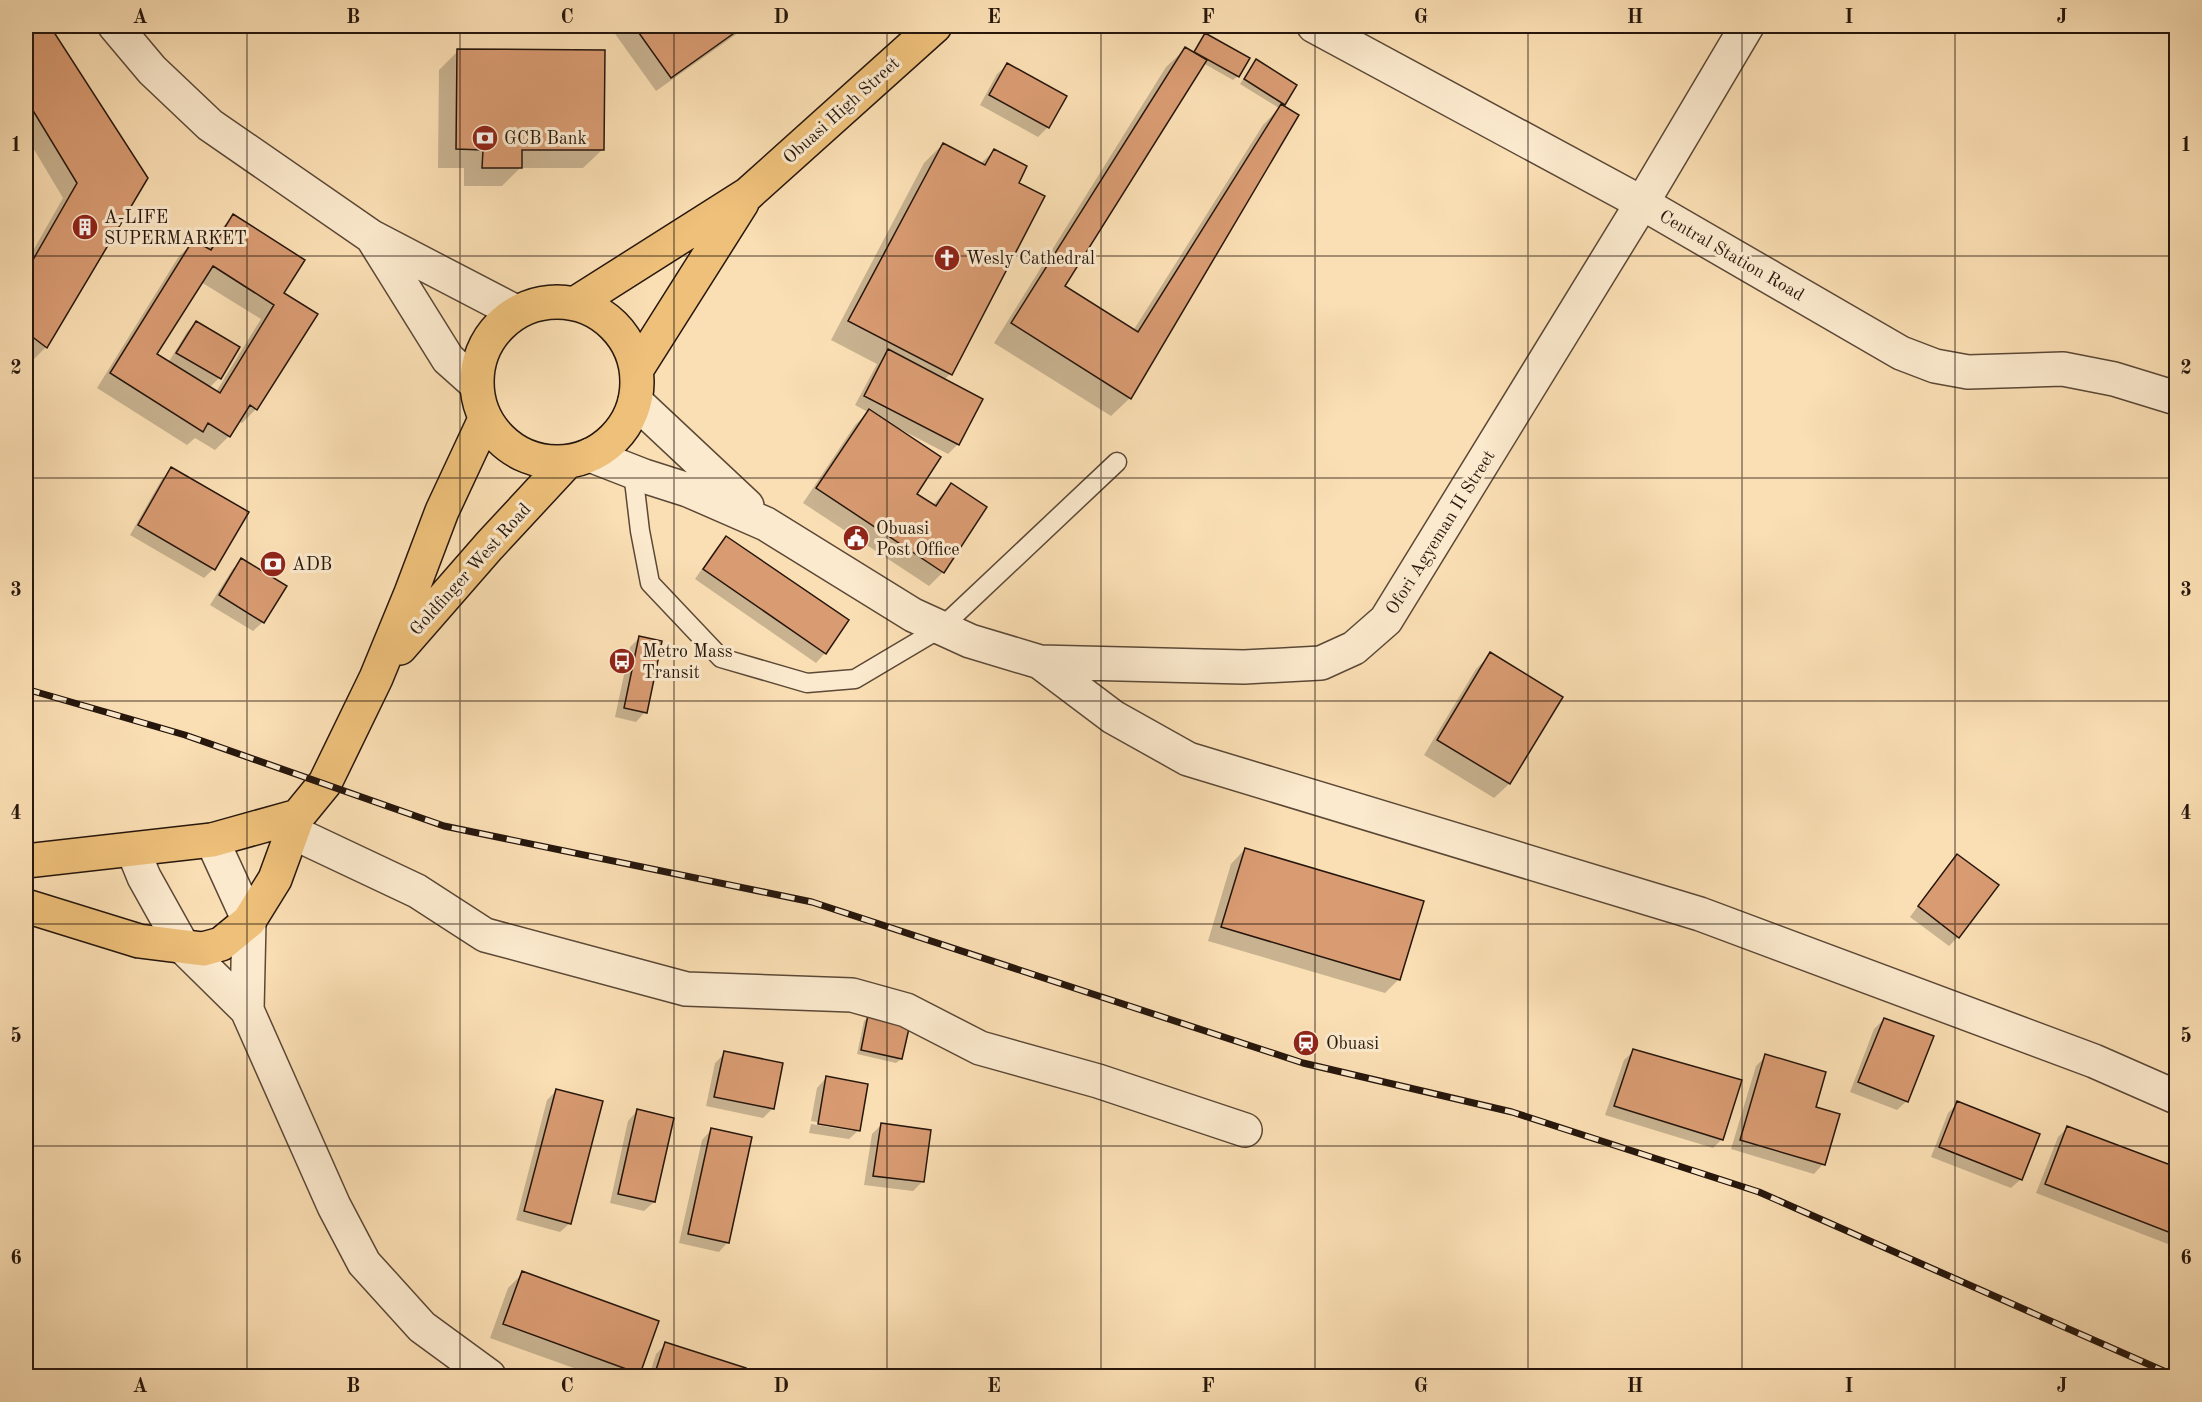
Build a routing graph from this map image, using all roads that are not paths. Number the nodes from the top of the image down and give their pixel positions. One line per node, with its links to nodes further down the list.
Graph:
1 (115, 26): 7 (street)
2 (934, 26): 5 (main road, Obuasi High Street)
3 (1314, 26): 6 (street, Central Station Road)
4 (1747, 26): 6 (street, Ofori Agyeman II Street)
5 (748, 194): 8 (main road, Obuasi High Street); 11 (main road, Obuasi High Street)
6 (1642, 203): 12 (street, Central Station Road); 19 (street, Ofori Agyeman II Street)
7 (372, 237): 9 (street); 10 (street)
8 (576, 303): 9 (main road); 11 (main road)
9 (516, 312): 10 (main road)
10 (476, 384): 13 (main road)
11 (636, 385): 14 (main road); 17 (street, Ofori Agyeman II Street)
12 (2176, 398)
13 (485, 419): 14 (main road); 20 (main road, Goldfinger West Road)
14 (578, 459): 16 (street, Ofori Agyeman II Street); 20 (main road, Goldfinger West Road)
15 (1117, 462): 18 (lane)
16 (633, 472): 17 (street, Ofori Agyeman II Street); 18 (lane)
17 (766, 524): 18 (street, Ofori Agyeman II Street)
18 (941, 628): 19 (street, Ofori Agyeman II Street)
19 (1040, 662): 29 (street)
20 (376, 678): 21 (main road, Goldfinger West Road)
21 (295, 824): 22 (main road); 26 (main road, Goldfinger West Road); 30 (street)
22 (212, 840): 23 (main road); 26 (street)
23 (133, 850): 24 (main road); 27 (street)
24 (26, 861)
25 (26, 906): 27 (main road, Goldfinger West Road)
26 (249, 921): 27 (main road, Goldfinger West Road); 28 (street)
27 (183, 947): 28 (street)
28 (247, 1010): 31 (street)
29 (2176, 1097)
30 (1245, 1130)
31 (489, 1377)

